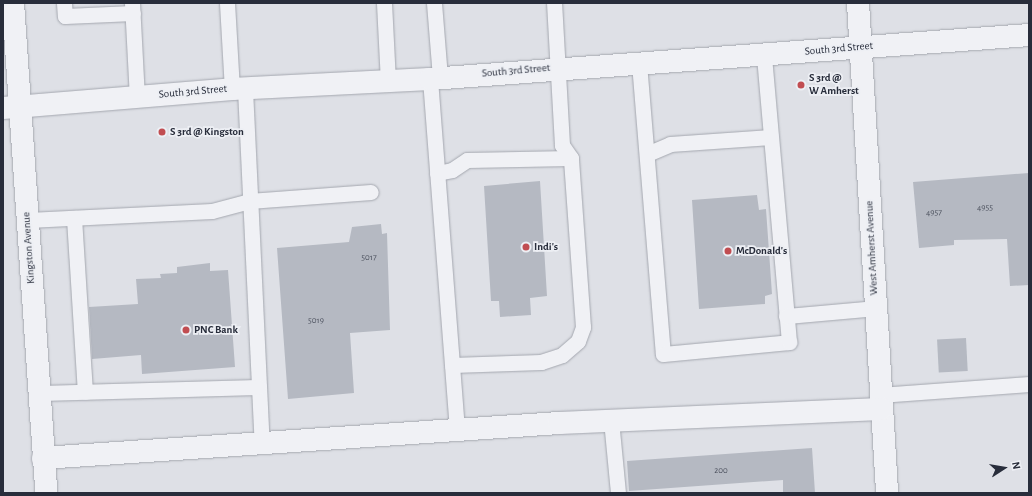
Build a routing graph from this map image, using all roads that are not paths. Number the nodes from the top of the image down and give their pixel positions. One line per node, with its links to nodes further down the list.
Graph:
1 (13, 3): 18 (street, Kingston Avenue)
2 (64, 3): 8 (lane)
3 (227, 3): 16 (lane)
4 (384, 3): 15 (lane)
5 (434, 3): 14 (lane)
6 (554, 3): 13 (lane)
7 (858, 3): 10 (street, West Amherst Avenue)
8 (132, 8): 17 (lane)
9 (1029, 35): 10 (street, South 3rd Street)
10 (861, 46): 11 (street, South 3rd Street); 27 (street, West Amherst Avenue)
11 (764, 56): 12 (street, South 3rd Street); 19 (lane)
12 (639, 63): 13 (street, South 3rd Street); 20 (lane)
13 (559, 68): 14 (street, South 3rd Street); 21 (lane)
14 (435, 78): 15 (street, South 3rd Street); 22 (lane)
15 (388, 82): 16 (street, South 3rd Street)
16 (238, 89): 17 (street, South 3rd Street); 24 (lane)
17 (137, 97): 18 (street, South 3rd Street)
18 (12, 108): 26 (street, Kingston Avenue)
19 (771, 137): 20 (lane); 28 (lane)
20 (647, 154): 28 (lane)
21 (571, 158): 22 (lane); 29 (lane)
22 (437, 173): 29 (lane)
23 (371, 192): 24 (lane)
24 (249, 201): 25 (lane); 31 (lane)
25 (74, 218): 26 (lane); 32 (lane)
26 (28, 220): 33 (street, Kingston Avenue)
27 (875, 308): 28 (lane); 34 (street, West Amherst Avenue)
28 (786, 316)
29 (452, 366): 36 (lane)
30 (1029, 384): 34 (lane)
31 (259, 387): 32 (lane); 37 (lane)
32 (85, 392): 33 (lane)
33 (39, 393): 38 (street, Kingston Avenue)
34 (881, 402): 35 (street); 41 (street, West Amherst Avenue)
35 (611, 420): 36 (street); 40 (lane)
36 (457, 430): 37 (street)
37 (262, 443): 38 (street)
38 (43, 458): 39 (street, Kingston Avenue)
39 (46, 493)
40 (618, 493)
41 (887, 493)

